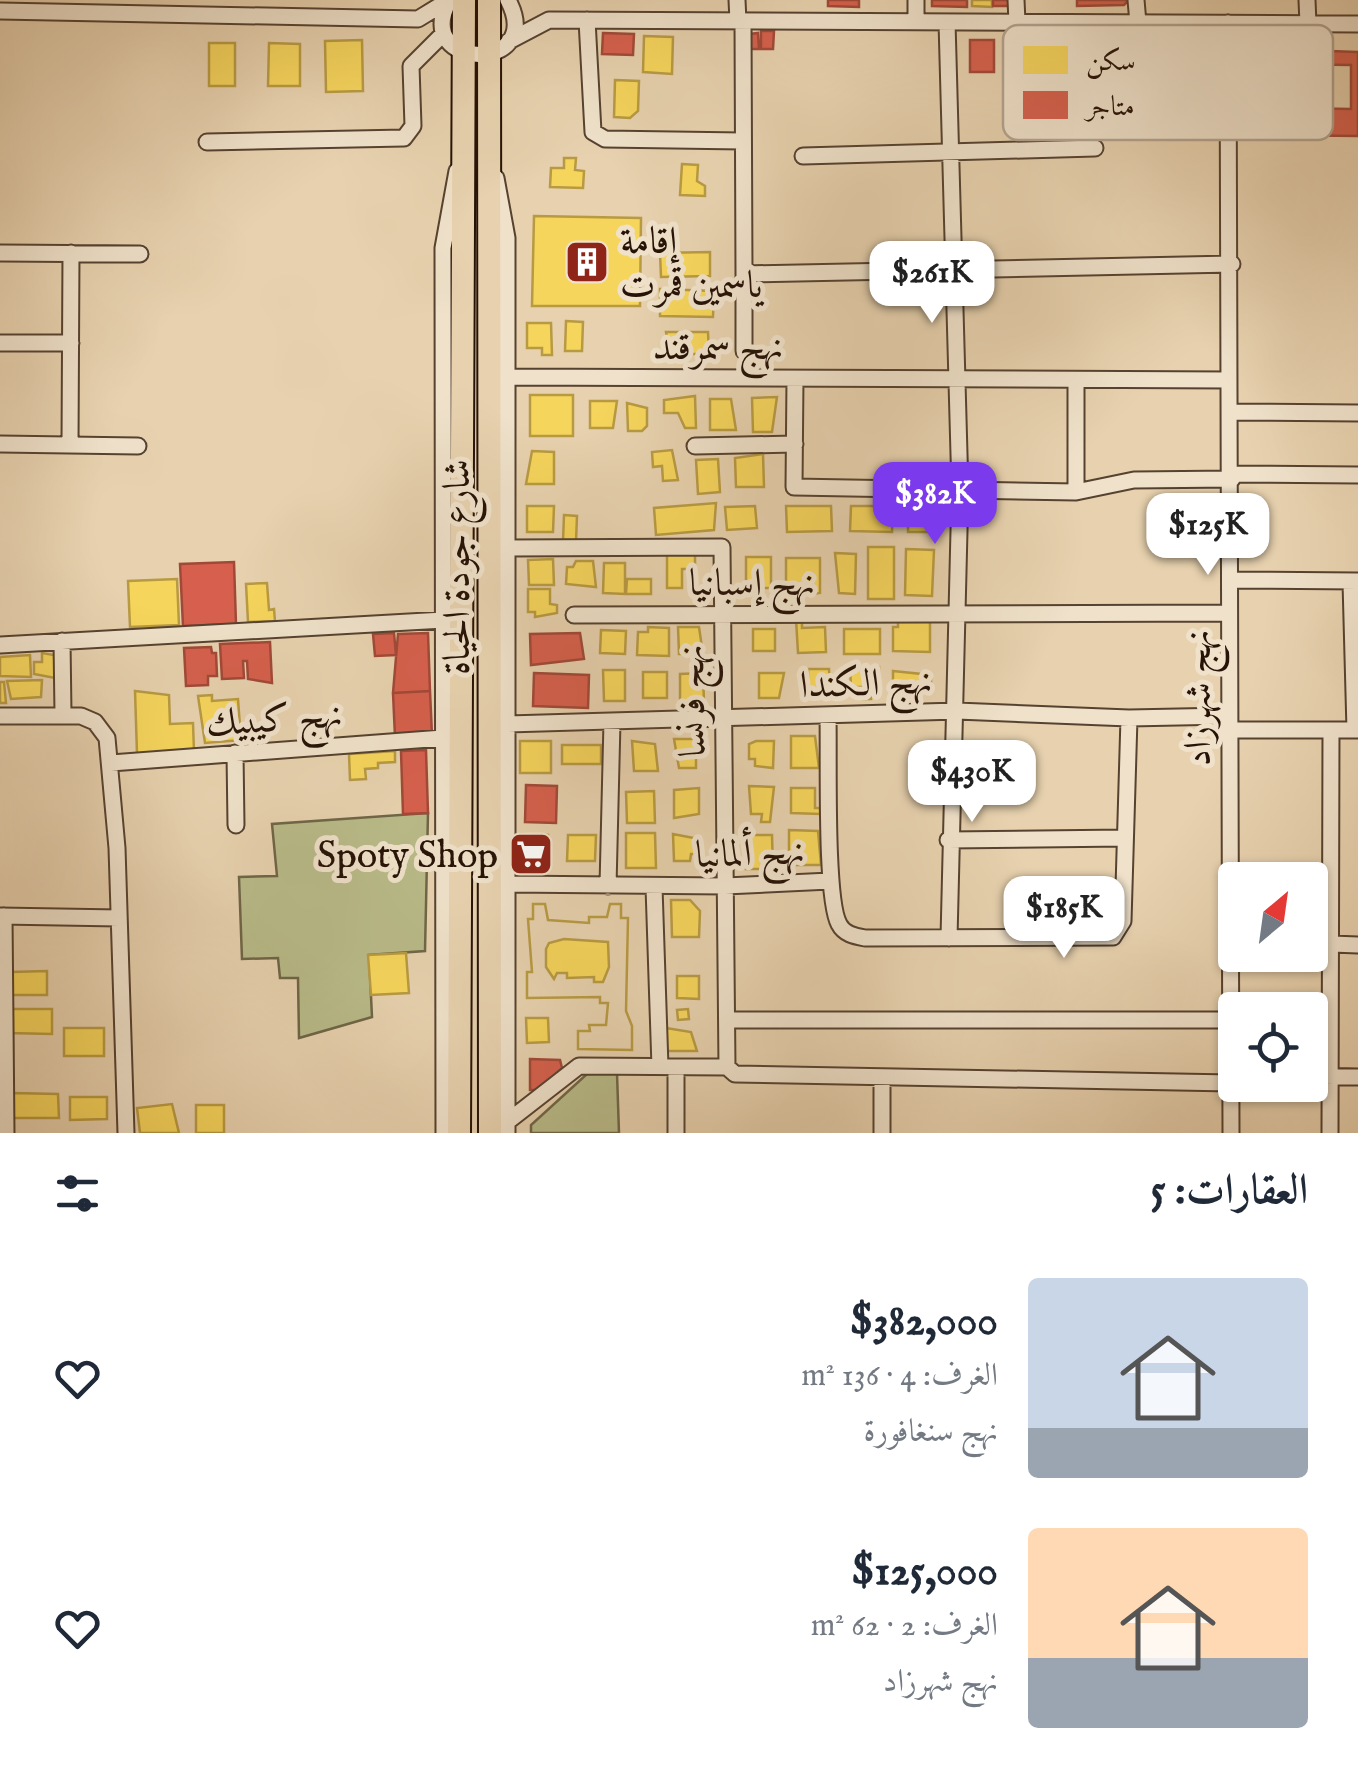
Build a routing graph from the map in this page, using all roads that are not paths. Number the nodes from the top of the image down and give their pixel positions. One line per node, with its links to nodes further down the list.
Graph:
1 (449, 0): 13 (street); 25 (street)
2 (464, 0): 25 (highway, شارع جودة الحياة)
3 (489, 0): 26 (highway, شارع جودة الحياة)
4 (508, 0): 14 (street); 24 (street)
5 (738, 0): 16 (street)
6 (916, 0): 17 (street)
7 (1016, 0): 19 (street)
8 (1136, 0): 20 (street)
9 (1308, 0): 22 (street)
10 (238, 7): 11 (street); 12 (street)
11 (360, 8): 13 (street)
12 (0, 11)
13 (418, 19): 25 (street)
14 (549, 20): 15 (street); 24 (street)
15 (587, 20): 16 (street); 28 (street)
16 (740, 21): 17 (street); 28 (street)
17 (916, 22): 18 (street)
18 (946, 22): 19 (street); 32 (street)
19 (1016, 22): 20 (street)
20 (1138, 23): 21 (street)
21 (1228, 23): 22 (street)
22 (1308, 24): 23 (street)
23 (1358, 24)
24 (509, 41): 26 (street)
25 (453, 45): 26 (street); 29 (street); 30 (highway, شارع جودة الحياة)
26 (490, 55): 34 (highway, شارع جودة الحياة)
27 (1230, 140): 38 (street, نهج شهرزاد)
28 (742, 141): 40 (street)
29 (207, 142)
30 (464, 148): 67 (street); 111 (highway, شارع جودة الحياة)
31 (1095, 148): 32 (street)
32 (950, 153): 33 (street); 39 (street)
33 (804, 156)
34 (490, 157): 44 (street); 107 (highway, شارع جودة الحياة)
35 (0, 253): 36 (street)
36 (71, 253): 37 (street); 42 (street)
37 (140, 254)
38 (1232, 264): 39 (street); 47 (street, نهج شهرزاد)
39 (952, 269): 40 (street); 48 (street)
40 (744, 274): 43 (street)
41 (0, 343): 42 (street)
42 (71, 343): 53 (street)
43 (744, 351)
44 (507, 378): 45 (street, نهج سمرقند); 60 (street)
45 (795, 379): 48 (street, نهج سمرقند); 52 (street)
46 (1076, 380): 47 (street, نهج سمرقند); 48 (street, نهج سمرقند); 59 (street)
47 (1229, 380): 49 (street, نهج شهرزاد)
48 (957, 381): 58 (street)
49 (1230, 412): 50 (street); 57 (street, نهج شهرزاد)
50 (1358, 413)
51 (0, 444): 53 (street)
52 (795, 444): 55 (street); 58 (street)
53 (70, 445): 54 (street)
54 (138, 446)
55 (695, 446)
56 (1358, 475): 57 (street)
57 (1232, 476): 59 (street); 61 (street, نهج شهرزاد)
58 (960, 490): 59 (street); 65 (street)
59 (1076, 492)
60 (509, 548): 64 (street, نهج فرنسا); 78 (street)
61 (1230, 580): 62 (street); 63 (street, نهج شهرزاد)
62 (1354, 582): 80 (street)
63 (1230, 613): 65 (street, نهج إسبانيا); 77 (street, نهج شهرزاد)
64 (723, 614): 65 (street, نهج إسبانيا); 66 (street, نهج إسبانيا); 75 (street, نهج فرنسا)
65 (956, 614): 70 (street)
66 (574, 615)
67 (444, 620): 68 (street); 81 (street)
68 (62, 642): 69 (street); 71 (street)
69 (0, 645)
70 (958, 712): 73 (street, نهج الكندا); 74 (street, نهج الكندا); 86 (street)
71 (63, 714): 72 (street); 83 (street)
72 (0, 716)
73 (828, 717): 75 (street, نهج الكندا); 87 (street, نهج ألمانيا)
74 (1129, 718): 77 (street, نهج الكندا); 85 (street)
75 (724, 719): 76 (street, نهج الكندا); 91 (street, نهج فرنسا)
76 (612, 722): 78 (street, نهج الكندا); 89 (street)
77 (1228, 723): 79 (street, نهج الكندا); 97 (street, نهج شهرزاد)
78 (507, 724): 88 (street)
79 (1331, 730): 80 (street, نهج الكندا); 95 (street)
80 (1356, 730)
81 (442, 738): 82 (street, نهج كيبيك); 110 (street)
82 (235, 753): 83 (street, نهج كيبيك); 84 (street)
83 (111, 762): 93 (street)
84 (236, 825)
85 (1125, 838): 86 (street); 94 (street)
86 (948, 840): 94 (street)
87 (830, 881): 91 (street, نهج ألمانيا); 94 (street)
88 (508, 884): 89 (street, نهج ألمانيا); 107 (street)
89 (608, 886): 90 (street, نهج ألمانيا)
90 (654, 886): 91 (street, نهج ألمانيا); 100 (street)
91 (726, 886): 98 (street, نهج فرنسا)
92 (2, 916): 93 (street); 108 (street)
93 (119, 918): 109 (street)
94 (949, 938)
95 (1332, 944): 96 (street); 102 (street)
96 (1358, 945)
97 (1231, 992)
98 (726, 1020): 99 (street); 101 (street, نهج فرنسا)
99 (1218, 1020)
100 (668, 1067): 101 (street); 107 (street); 112 (street)
101 (727, 1067): 105 (street)
102 (1330, 1076): 104 (street); 115 (street)
103 (1218, 1077): 105 (street)
104 (1358, 1077)
105 (882, 1078): 113 (street)
106 (1232, 1102): 114 (street, نهج شهرزاد)
107 (501, 1130)
108 (6, 1133)
109 (126, 1133)
110 (444, 1133)
111 (459, 1133)
112 (676, 1133)
113 (882, 1133)
114 (1231, 1133)
115 (1330, 1133)

